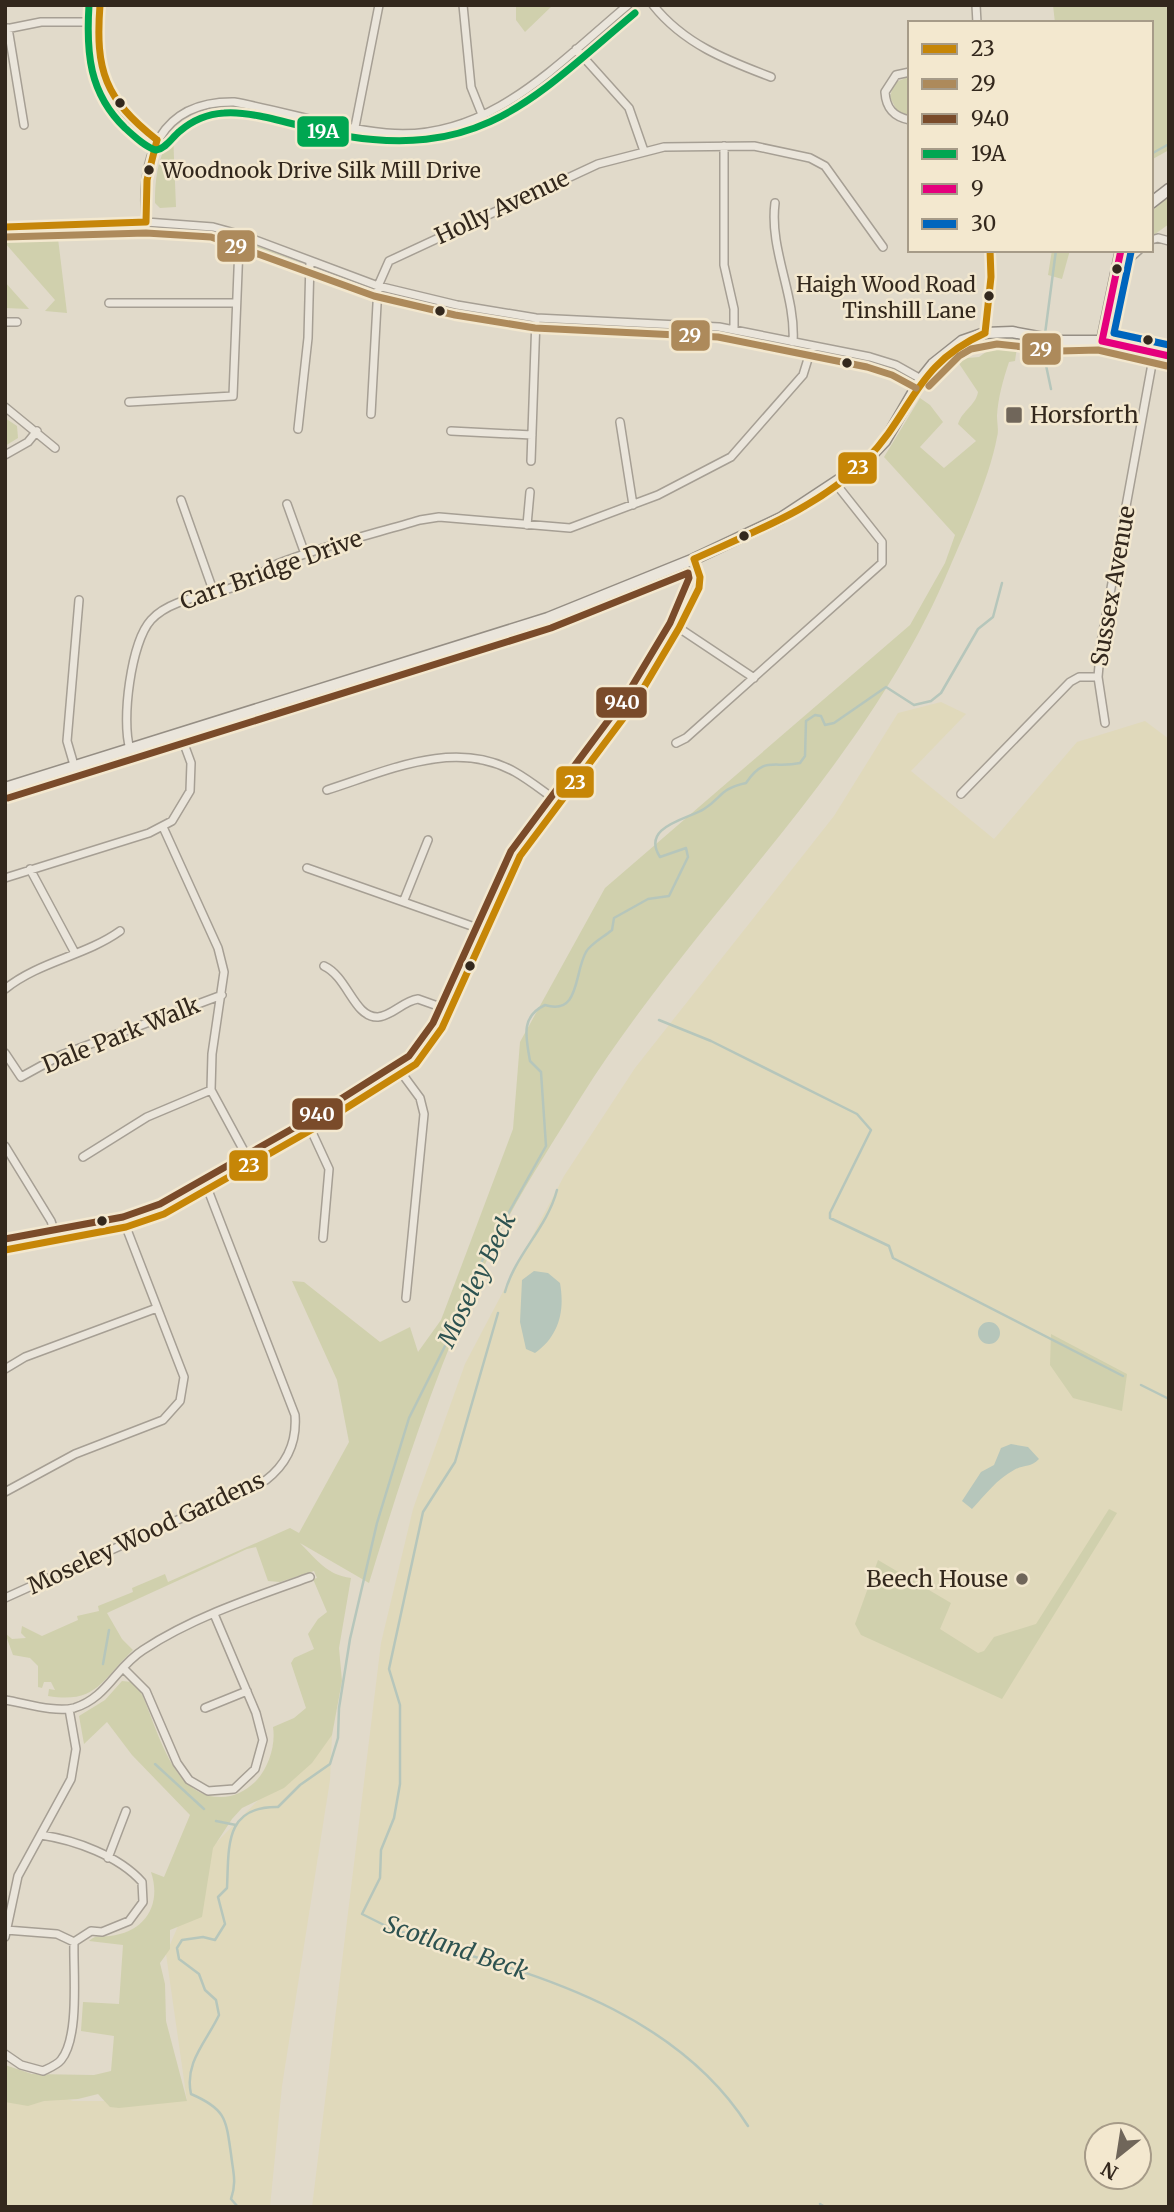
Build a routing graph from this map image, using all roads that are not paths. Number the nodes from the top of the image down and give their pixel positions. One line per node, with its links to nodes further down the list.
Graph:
1 (100, 5): 6 (street)
2 (379, 5): 14 (street)
3 (463, 5): 11 (street)
4 (628, 5): 8 (street)
5 (653, 5): 10 (street)
6 (98, 22): 7 (street); 15 (street)
7 (6, 29): 13 (street)
8 (576, 49): 11 (street); 17 (street)
9 (908, 72): 12 (street)
10 (771, 77)
11 (483, 117): 14 (street)
12 (908, 120)
13 (24, 125)
14 (355, 127): 15 (street)
15 (156, 140): 21 (street)
16 (724, 146): 17 (street, Holly Avenue); 24 (street, Holly Avenue); 36 (street)
17 (644, 151): 30 (street, Holly Avenue)
18 (1169, 189): 19 (street)
19 (1153, 201)
20 (775, 203): 39 (street)
21 (146, 222): 22 (street); 23 (street)
22 (5, 227)
23 (243, 235): 28 (street); 32 (street)
24 (883, 247)
25 (990, 252): 37 (street)
26 (1120, 252): 29 (street)
27 (1137, 252): 29 (street)
28 (310, 261): 30 (street); 48 (street)
29 (1114, 273): 38 (street)
30 (378, 286): 33 (street); 46 (street)
31 (109, 303): 32 (street)
32 (236, 303): 44 (street)
33 (536, 318): 36 (street); 51 (street)
34 (5, 322): 35 (street)
35 (18, 322)
36 (734, 330): 39 (street)
37 (985, 333): 38 (street); 43 (street)
38 (1102, 341): 41 (street)
39 (793, 342): 40 (street)
40 (812, 346): 43 (street); 59 (street, Carr Bridge Drive)
41 (1154, 353): 42 (street); 66 (street, Sussex Avenue)
42 (1169, 356)
43 (921, 379): 55 (street)
44 (129, 402)
45 (5, 407): 49 (street)
46 (371, 414)
47 (620, 422): 59 (street)
48 (298, 429)
49 (37, 431): 52 (street); 53 (street)
50 (451, 431): 51 (street)
51 (532, 435): 54 (street)
52 (55, 448)
53 (5, 455)
54 (531, 461)
55 (836, 484): 62 (street); 67 (street)
56 (530, 492): 60 (street)
57 (181, 500): 63 (street)
58 (287, 504): 61 (street)
59 (633, 505): 60 (street, Carr Bridge Drive)
60 (527, 526): 61 (street, Carr Bridge Drive)
61 (305, 554): 63 (street, Carr Bridge Drive)
62 (694, 559): 65 (street); 69 (street)
63 (214, 593): 71 (street, Carr Bridge Drive)
64 (79, 600): 72 (street)
65 (679, 628): 67 (street); 76 (street)
66 (1098, 677): 68 (street); 75 (street, Sussex Avenue)
67 (754, 678): 70 (street)
68 (1105, 723)
69 (180, 733): 71 (street); 77 (street)
70 (676, 743)
71 (130, 749): 72 (street)
72 (74, 765): 73 (street)
73 (5, 788)
74 (327, 790): 76 (street)
75 (961, 794)
76 (560, 803): 83 (street)
77 (163, 827): 79 (street); 88 (street)
78 (428, 839): 82 (street)
79 (30, 869): 81 (street); 85 (street)
80 (307, 869): 82 (street)
81 (5, 878)
82 (404, 900): 83 (street)
83 (483, 930): 89 (street)
84 (120, 931): 85 (street)
85 (75, 953): 87 (street)
86 (324, 966): 89 (street)
87 (5, 989)
88 (222, 995): 90 (street, Dale Park Walk); 92 (street)
89 (449, 1010): 91 (street)
90 (5, 1053)
91 (403, 1075): 93 (street); 102 (street)
92 (211, 1090): 95 (street); 96 (street)
93 (311, 1130): 96 (street); 99 (street)
94 (5, 1146): 100 (street)
95 (83, 1157)
96 (251, 1164): 97 (street)
97 (208, 1190): 98 (street); 107 (street, Moseley Wood Gardens)
98 (126, 1227): 100 (street); 103 (street)
99 (323, 1238)
100 (57, 1240): 101 (street)
101 (5, 1250)
102 (406, 1298)
103 (157, 1308): 104 (street); 105 (street)
104 (5, 1369)
105 (5, 1492)
106 (310, 1577): 108 (street)
107 (5, 1598)
108 (215, 1614): 109 (street); 110 (street)
109 (124, 1669): 110 (street); 113 (street)
110 (247, 1691): 112 (street)
111 (5, 1700): 113 (street)
112 (205, 1708)
113 (69, 1709): 115 (street)
114 (126, 1811): 116 (street)
115 (41, 1835): 116 (street); 117 (street)
116 (108, 1858): 119 (street)
117 (6, 1930): 118 (street); 119 (street)
118 (5, 1937)
119 (74, 1942): 120 (street)
120 (5, 2054)

